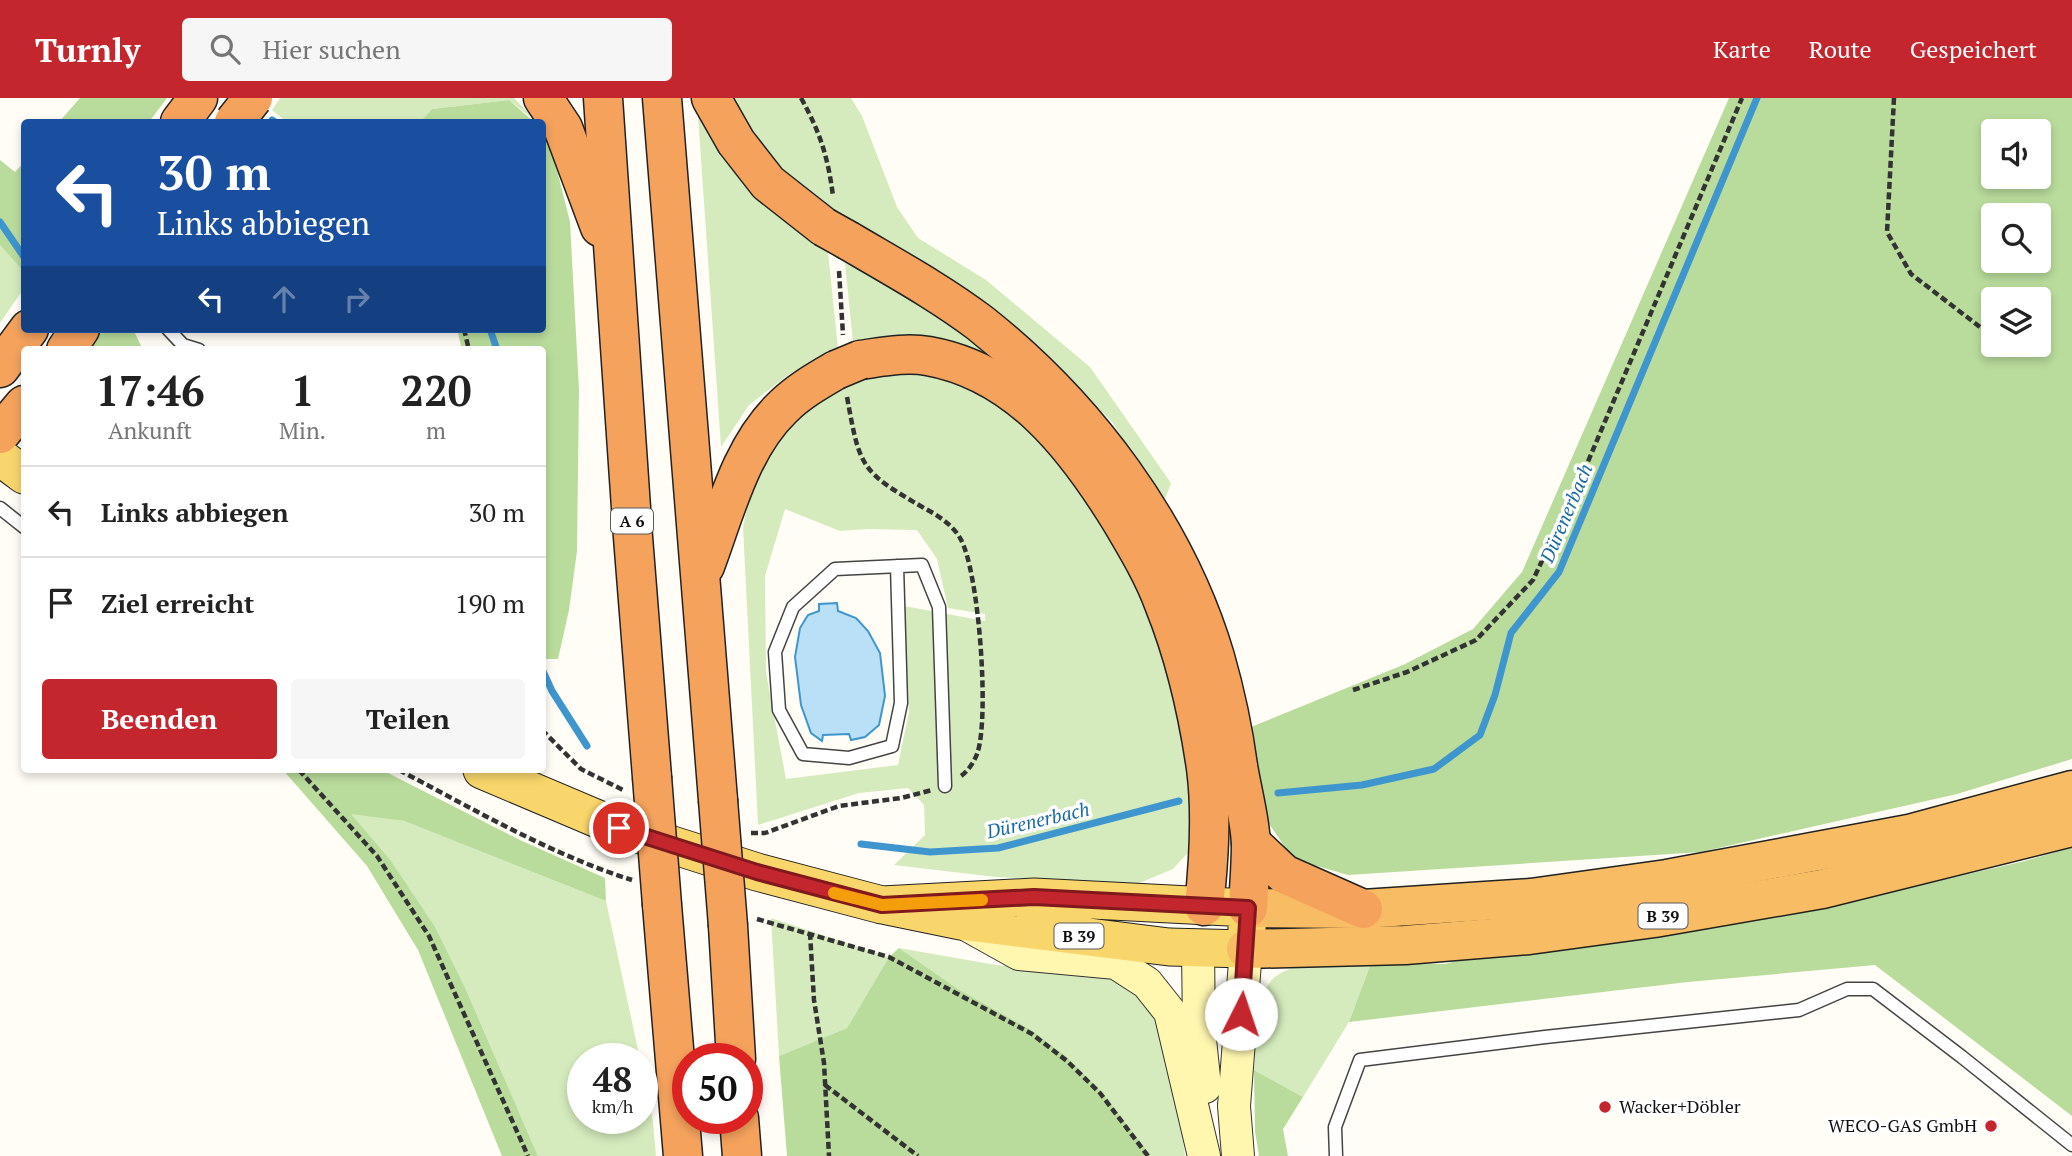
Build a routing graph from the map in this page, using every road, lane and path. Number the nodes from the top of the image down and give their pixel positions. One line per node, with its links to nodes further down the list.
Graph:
1 (253, 98): 8 (highway, bridge)
2 (543, 98): 9 (highway)
3 (603, 98): 9 (highway, A 6)
4 (662, 98): 22 (highway)
5 (711, 98): 30 (highway)
6 (1742, 98): 23 (path)
7 (1894, 98): 10 (path)
8 (236, 119)
9 (615, 265): 46 (highway, A 6, bridge)
10 (1981, 328)
11 (26, 333): 14 (highway)
12 (172, 333): 13 (lane)
13 (186, 346)
14 (0, 368)
15 (21, 409): 16 (highway)
16 (0, 435)
17 (0, 457): 18 (main road)
18 (21, 473)
19 (0, 508): 20 (lane)
20 (21, 525)
21 (897, 566): 21 (lane); 27 (lane)
22 (701, 578): 33 (highway); 37 (highway, bridge)
23 (1353, 690)
24 (302, 773): 45 (path)
25 (405, 773): 31 (path)
26 (489, 773): 32 (main road, B 39)
27 (945, 786)
28 (2072, 790): 35 (highway, B 39)
29 (2072, 827): 40 (highway, B 39)
30 (1251, 843): 34 (highway); 35 (highway)
31 (633, 881)
32 (882, 905): 33 (main road, B 39); 36 (main road, B 39)
33 (1203, 906): 34 (main road, B 39); 39 (main road)
34 (1248, 908): 35 (highway, B 39); 40 (main road)
35 (1363, 909)
36 (960, 921): 39 (main road, B 39); 51 (main road)
37 (740, 922): 38 (path); 41 (highway)
38 (810, 933): 42 (path); 50 (path)
39 (1198, 949): 40 (main road, B 39); 52 (main road)
40 (1246, 949): 53 (main road)
41 (736, 1043)
42 (824, 1085): 48 (path); 49 (path)
43 (740, 1134): 47 (highway)
44 (2072, 1145): 54 (lane)
45 (528, 1156)
46 (683, 1156)
47 (742, 1156)
48 (829, 1156)
49 (918, 1156)
50 (1147, 1156)
51 (1204, 1156)
52 (1217, 1156)
53 (1238, 1156)
54 (1336, 1156)

